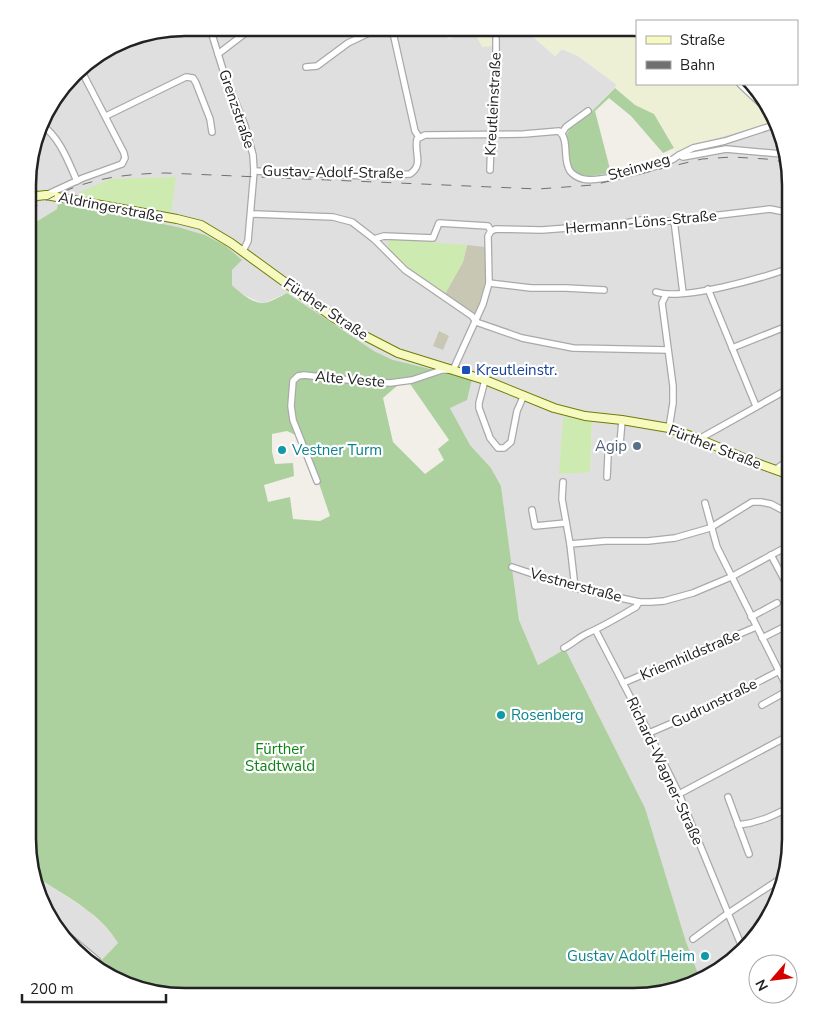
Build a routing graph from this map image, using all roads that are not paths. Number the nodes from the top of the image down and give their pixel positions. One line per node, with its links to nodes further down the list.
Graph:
1 (212, 36): 6 (street, Grenzstraße)
2 (242, 36): 6 (street)
3 (363, 36): 7 (street)
4 (393, 36): 16 (street)
5 (496, 38): 15 (street, Kreutleinstraße)
6 (218, 54): 22 (street, Grenzstraße)
7 (306, 67)
8 (84, 76): 10 (street)
9 (588, 111): 14 (street)
10 (106, 116): 13 (street); 23 (street)
11 (769, 127): 17 (street)
12 (47, 130): 23 (street)
13 (212, 132)
14 (560, 132): 15 (street); 20 (street, Steinweg)
15 (491, 134): 16 (street); 21 (street, Kreutleinstraße)
16 (419, 137): 22 (street, Gustav-Adolf-Straße)
17 (725, 141): 18 (street); 20 (street)
18 (726, 149): 19 (street, Steinweg); 20 (street, Steinweg)
19 (778, 154)
20 (679, 155)
21 (490, 170)
22 (254, 171): 28 (street, Grenzstraße)
23 (77, 181): 25 (street)
24 (36, 192): 25 (street)
25 (41, 195): 26 (main road); 29 (main road, Aldringerstraße)
26 (36, 197)
27 (782, 211): 30 (street, Hermann-Löns-Straße)
28 (251, 214): 32 (street); 33 (street, Grenzstraße)
29 (177, 219): 33 (main road, Fürther Straße)
30 (674, 220): 31 (street, Hermann-Löns-Straße); 39 (street)
31 (490, 229): 32 (street, Hermann-Löns-Straße); 35 (street)
32 (374, 239): 41 (street)
33 (243, 251): 45 (main road, Fürther Straße)
34 (782, 271): 37 (street)
35 (489, 283): 36 (street); 41 (street)
36 (604, 290)
37 (708, 290): 39 (street); 43 (street)
38 (656, 292): 40 (street)
39 (683, 293): 40 (street)
40 (666, 295): 44 (street)
41 (476, 322): 44 (street); 45 (street)
42 (782, 328): 43 (street)
43 (732, 348): 49 (street)
44 (668, 350): 51 (street)
45 (453, 370): 46 (main road, Fürther Straße); 57 (street, Alte Veste)
46 (485, 380): 48 (main road, Fürther Straße); 48 (street)
47 (782, 392): 49 (street)
48 (524, 395): 50 (main road, Fürther Straße)
49 (756, 406): 52 (street)
50 (622, 420): 51 (main road, Fürther Straße); 56 (street)
51 (669, 428): 52 (main road, Fürther Straße)
52 (699, 438): 54 (main road, Fürther Straße)
53 (782, 465): 54 (street)
54 (775, 470): 55 (main road, Fürther Straße)
55 (782, 472)
56 (607, 478)
57 (317, 481)
58 (563, 482): 62 (street)
59 (705, 503): 63 (street)
60 (532, 510): 62 (street)
61 (782, 510): 63 (street)
62 (566, 523): 64 (street)
63 (710, 528): 64 (street); 69 (street)
64 (570, 544): 70 (street)
65 (781, 549): 66 (street, Vestnerstraße)
66 (771, 555): 68 (street); 69 (street, Vestnerstraße)
67 (512, 567): 70 (street, Vestnerstraße)
68 (781, 575)
69 (731, 577): 71 (street, Vestnerstraße); 73 (street)
70 (575, 588): 71 (street, Vestnerstraße)
71 (639, 602): 76 (street, Vestnerstraße)
72 (778, 603): 73 (street)
73 (751, 617): 74 (street)
74 (756, 627): 77 (street); 81 (street, Kriemhildstraße)
75 (781, 628): 77 (street)
76 (596, 631): 78 (street, Vestnerstraße); 81 (street, Richard-Wagner-Straße)
77 (762, 638): 79 (street)
78 (564, 648)
79 (779, 671): 80 (street); 84 (street, Gudrunstraße)
80 (781, 675)
81 (623, 683): 84 (street, Richard-Wagner-Straße)
82 (781, 696): 83 (street)
83 (762, 704)
84 (649, 733): 86 (street, Richard-Wagner-Straße)
85 (781, 740): 86 (street)
86 (678, 794): 92 (street, Richard-Wagner-Straße)
87 (728, 797): 89 (street)
88 (781, 812): 89 (street)
89 (738, 826): 90 (street)
90 (749, 854)
91 (775, 882): 92 (street)
92 (727, 914): 93 (street); 94 (street, Richard-Wagner-Straße)
93 (693, 939)
94 (740, 942)

